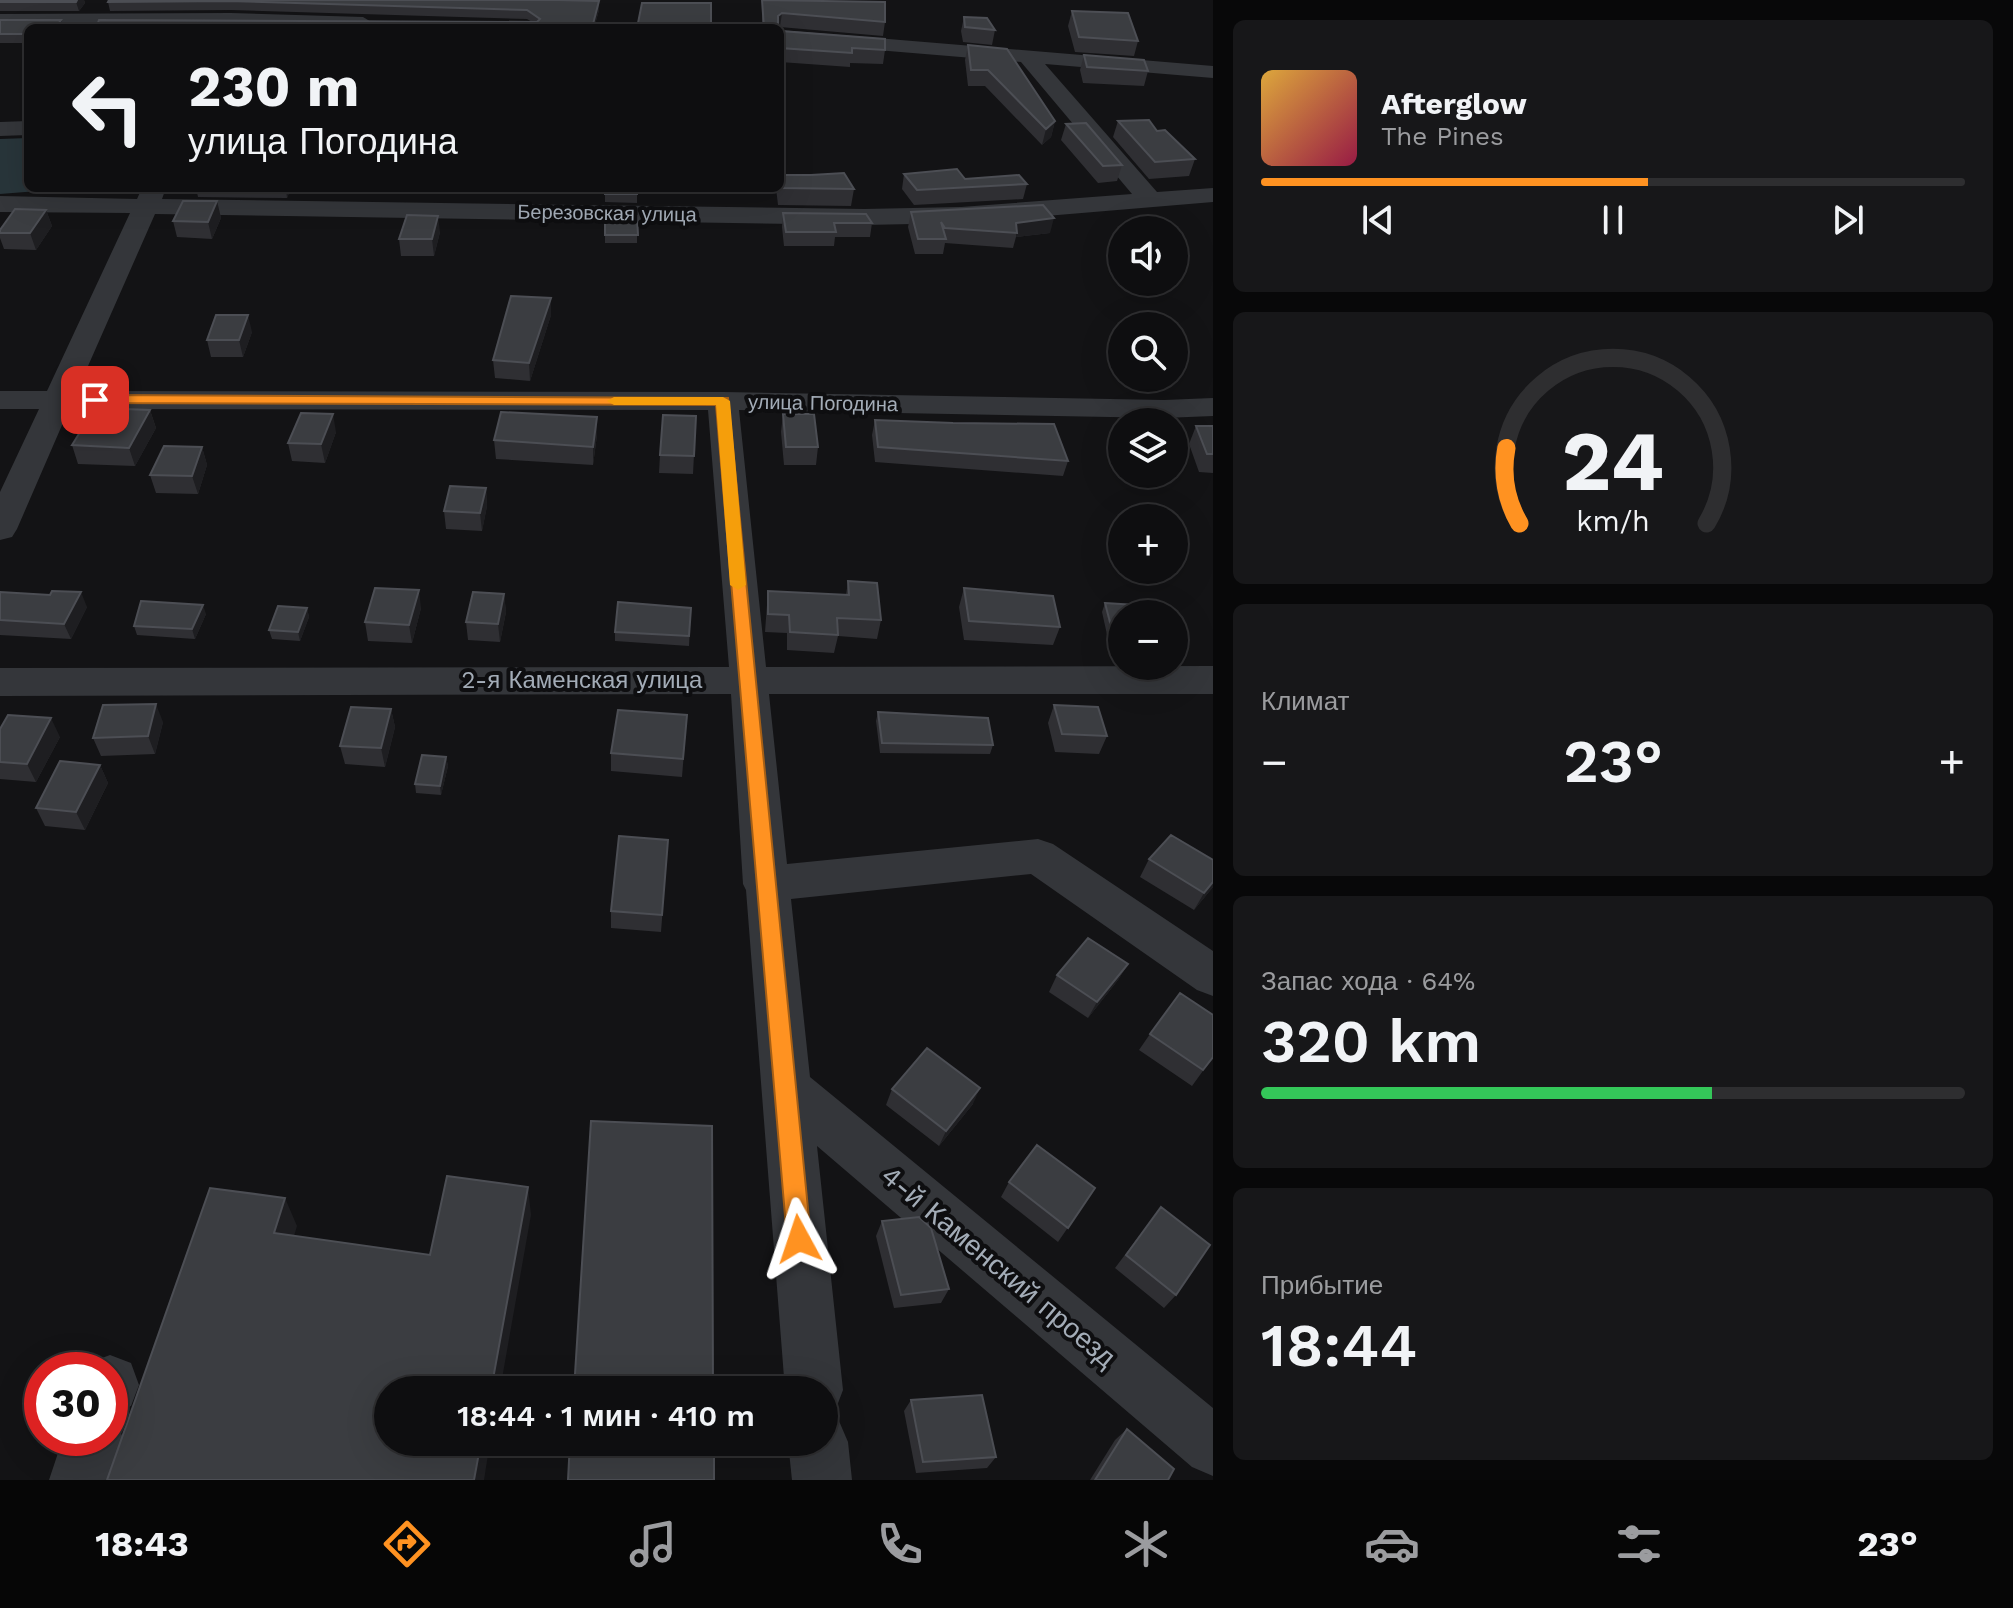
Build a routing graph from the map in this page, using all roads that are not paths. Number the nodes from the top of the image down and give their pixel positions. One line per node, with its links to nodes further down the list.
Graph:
1 (0, 20): 2 (street)
2 (229, 23): 3 (street)
3 (387, 24)
4 (784, 36): 5 (street)
5 (1026, 55): 6 (street); 11 (street)
6 (1213, 72)
7 (24, 128): 8 (street)
8 (0, 129)
9 (1213, 195): 11 (street, Березовская улица)
10 (150, 197): 11 (street, Березовская улица); 12 (street, Березовская улица); 14 (street)
11 (1152, 202)
12 (0, 204)
13 (0, 400): 14 (street, улица Погодина)
14 (56, 400): 15 (street, улица Погодина); 17 (street)
15 (723, 401): 16 (street, улица Погодина); 18 (street)
16 (1213, 407)
17 (0, 529)
18 (746, 679): 19 (street, 2-я Каменская улица); 20 (street, 2-я Каменская улица); 21 (street)
19 (1213, 680)
20 (0, 682)
21 (765, 884): 22 (street); 23 (street)
22 (1213, 976)
23 (785, 1087): 24 (street); 25 (street, 4-й Каменский проезд)
24 (813, 1376)
25 (1213, 1446)
26 (87, 1456): 28 (street)
27 (819, 1456): 29 (street)
28 (79, 1480)
29 (822, 1480)

